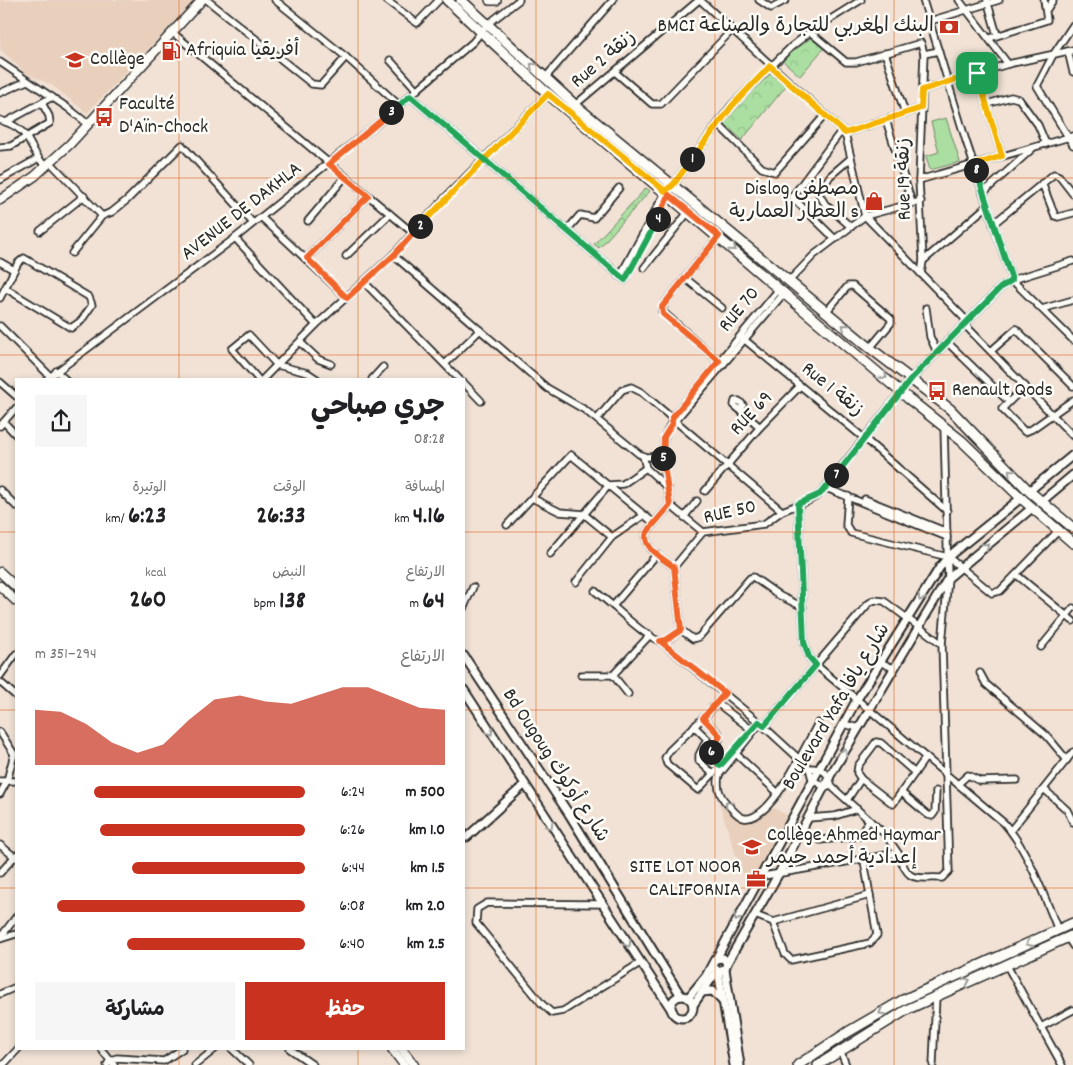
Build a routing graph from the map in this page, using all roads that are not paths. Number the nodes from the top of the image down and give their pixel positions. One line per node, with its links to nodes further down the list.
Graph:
1 (202, 0): 28 (main road)
2 (207, 0): 38 (street)
3 (274, 0): 38 (street)
4 (386, 0): 5 (street)
5 (439, 0)
6 (448, 0): 30 (main road)
7 (461, 0): 26 (main road)
8 (490, 0): 9 (main road)
9 (496, 0)
10 (519, 0): 26 (street, AVENUE DE DAKHLA)
11 (613, 0): 46 (street)
12 (700, 0): 27 (street); 43 (street, Rue 2 زنقة)
13 (759, 0): 14 (street)
14 (786, 0)
15 (861, 0): 29 (street)
16 (923, 0): 24 (street)
17 (959, 0): 23 (street)
18 (999, 0): 21 (street)
19 (1044, 0): 22 (street)
20 (1053, 0): 22 (street)
21 (987, 2): 23 (street); 31 (street)
22 (1047, 9): 31 (street)
23 (966, 10): 24 (street); 32 (street)
24 (930, 21): 33 (street)
25 (1073, 25): 37 (street)
26 (490, 26): 30 (street, AVENUE DE DAKHLA); 46 (main road, one-way to 26)
27 (732, 30): 42 (street); 43 (street)
28 (172, 32): 64 (main road); 77 (street)
29 (810, 32): 35 (street); 42 (street)
30 (482, 33): 49 (street, AVENUE DE DAKHLA); 52 (main road)
31 (997, 35): 32 (street)
32 (990, 38): 41 (street)
33 (939, 51): 36 (street); 48 (street)
34 (1070, 51): 37 (street); 44 (street)
35 (885, 54): 36 (street); 60 (street)
36 (924, 54): 50 (street, Rue 19 زنقة)
37 (1053, 55): 41 (street); 68 (street)
38 (346, 57): 57 (street)
39 (390, 60): 49 (street)
40 (0, 62): 47 (street)
41 (1008, 64): 45 (street)
42 (770, 66): 61 (street); 65 (street)
43 (615, 72): 58 (street, Rue 2 زنقة)
44 (1073, 72)
45 (977, 73): 48 (street); 56 (street)
46 (545, 78): 58 (main road)
47 (27, 81): 51 (street); 54 (street)
48 (949, 82): 50 (street); 79 (street)
49 (417, 90): 53 (street, AVENUE DE DAKHLA)
50 (922, 90): 59 (street, Rue 19 زنقة)
51 (0, 92)
52 (548, 94): 75 (street); 86 (main road)
53 (410, 96): 57 (street, AVENUE DE DAKHLA); 75 (street)
54 (52, 97): 55 (street); 64 (street)
55 (42, 103): 63 (street); 67 (street)
56 (987, 104): 69 (street); 73 (street)
57 (399, 105): 77 (street, AVENUE DE DAKHLA)
58 (575, 105): 84 (main road)
59 (921, 108): 60 (street); 82 (street, Rue 19 زنقة)
60 (905, 113): 62 (street)
61 (825, 115): 65 (street); 66 (street)
62 (886, 120): 66 (street); 93 (street)
63 (3, 121): 67 (street)
64 (88, 124): 78 (main road)
65 (718, 124): 84 (street)
66 (843, 131): 76 (street); 110 (street)
67 (26, 137): 71 (street); 74 (street)
68 (1070, 137): 69 (street); 70 (street)
69 (1046, 144): 72 (street)
70 (1073, 145)
71 (0, 147)
72 (1033, 148): 73 (street); 87 (street)
73 (1002, 156): 79 (street)
74 (37, 158): 78 (street); 81 (street)
75 (484, 158): 105 (street); 107 (street)
76 (851, 158): 100 (street); 104 (street)
77 (329, 164): 80 (street); 99 (street, AVENUE DE DAKHLA)
78 (48, 165): 89 (street); 91 (main road)
79 (974, 165): 82 (street); 87 (street)
80 (345, 177): 90 (street); 101 (street)
81 (0, 180)
82 (919, 180): 92 (street, Rue 19 زنقة)
83 (1042, 183): 88 (street); 96 (street); 103 (street)
84 (673, 185): 86 (street); 122 (main road)
85 (619, 188): 105 (street)
86 (667, 193): 95 (main road); 105 (street)
87 (983, 193): 94 (street)
88 (1073, 194)
89 (84, 196): 98 (street); 106 (street)
90 (368, 196): 97 (street); 114 (street)
91 (0, 200)
92 (921, 201): 93 (street); 115 (street, Rue 19 زنقة)
93 (912, 203): 100 (street)
94 (988, 206): 103 (street); 115 (street)
95 (689, 211): 108 (main road); 118 (street)
96 (1073, 213)
97 (390, 214): 107 (street); 113 (street)
98 (102, 216): 102 (street); 111 (street)
99 (261, 216): 102 (street, AVENUE DE DAKHLA); 114 (street)
100 (865, 216): 104 (street); 120 (street)
101 (308, 221)
102 (253, 223): 109 (street, AVENUE DE DAKHLA)
103 (993, 224): 123 (street)
104 (851, 227): 110 (street)
105 (568, 229)
106 (40, 231)
107 (414, 233): 112 (street)
108 (719, 236): 121 (street); 126 (main road, one-way to 126)
109 (235, 238): 135 (street); 150 (street, AVENUE DE DAKHLA)
110 (835, 239): 122 (street)
111 (72, 253)
112 (394, 255): 124 (street); 137 (street)
113 (346, 256)
114 (307, 258): 128 (street)
115 (923, 261): 120 (street, Rue 19 زنقة)
116 (1073, 261): 123 (street)
117 (0, 262): 119 (street)
118 (644, 268)
119 (14, 270): 125 (street); 125 (street)
120 (921, 274): 134 (street)
121 (685, 278): 130 (street); 145 (street)
122 (791, 280): 133 (main road)
123 (1012, 280): 132 (street); 134 (street, RUE 50)
124 (364, 282): 128 (street); 147 (street)
125 (6, 288): 127 (street)
126 (782, 290): 139 (street, RUE 70); 164 (main road, one-way to 164)
127 (0, 298)
128 (347, 298): 135 (street)
129 (1073, 300): 132 (street)
130 (722, 308)
131 (926, 308): 144 (street)
132 (1042, 309): 138 (street)
133 (826, 312): 142 (main road, one-way to 133); 142 (street)
134 (966, 322): 141 (street, RUE 50); 143 (street)
135 (316, 325): 140 (street)
136 (0, 326): 151 (street)
137 (480, 330): 147 (street); 172 (street)
138 (1072, 337)
139 (742, 338): 145 (street, RUE 70); 161 (street, Rue 1 زنقة)
140 (300, 342): 146 (street); 148 (street)
141 (947, 342): 144 (street, RUE 50); 168 (street)
142 (870, 348): 158 (main road)
143 (991, 351): 162 (street); 163 (street)
144 (936, 352): 158 (street, RUE 50)
145 (721, 363): 173 (street, RUE 70)
146 (331, 364)
147 (445, 364): 157 (street)
148 (277, 365): 153 (street); 154 (street); 155 (street)
149 (384, 367): 156 (street)
150 (56, 371): 151 (street, AVENUE DE DAKHLA); 152 (street)
151 (48, 378)
152 (64, 378)
153 (257, 378)
154 (264, 378)
155 (316, 378)
156 (373, 378)
157 (458, 378)
158 (912, 378): 164 (street, RUE 50); 190 (main road, one-way to 158)
159 (0, 382): 165 (street)
160 (465, 384): 167 (street)
161 (800, 386): 176 (street, RUE 69); 179 (street, Rue 1 زنقة)
162 (1025, 386): 168 (street); 171 (street)
163 (1073, 386)
164 (902, 392): 175 (main road); 179 (street, RUE 50)
165 (15, 395)
166 (1073, 400): 171 (street)
167 (481, 401)
168 (1008, 401): 171 (street)
169 (15, 409): 174 (street)
170 (742, 412): 176 (street)
171 (1053, 415): 178 (street)
172 (597, 420): 173 (street); 181 (street)
173 (674, 421): 182 (street, RUE 70); 183 (street)
174 (2, 424): 177 (street)
175 (944, 426): 194 (main road); 202 (street)
176 (760, 427): 183 (street, RUE 69)
177 (15, 434)
178 (1073, 436)
179 (865, 439): 187 (street, RUE 50); 202 (street, Rue 1 زنقة)
180 (1073, 455): 190 (street)
181 (643, 456): 182 (street); 184 (street)
182 (663, 456): 188 (street, RUE 70)
183 (728, 464): 191 (street, RUE 69); 201 (street)
184 (646, 468): 186 (street); 188 (street)
185 (1073, 475): 196 (street)
186 (609, 485): 193 (street); 203 (street); 204 (street)
187 (827, 486): 192 (street); 197 (street, RUE 50); 211 (street)
188 (668, 488): 199 (street, RUE 70)
189 (0, 490): 198 (street)
190 (1029, 490): 196 (main road)
191 (705, 492)
192 (848, 496): 211 (street); 216 (street)
193 (532, 498): 203 (street); 207 (street)
194 (1021, 498): 200 (main road); 216 (street, Boulevard Yafa شارع يافا)
195 (697, 501): 205 (street)
196 (1042, 501): 208 (main road)
197 (798, 504): 201 (street, RUE 50); 230 (street)
198 (15, 505)
199 (670, 505): 205 (street); 206 (street)
200 (1032, 508): 209 (main road); 218 (street, Boulevard Yafa شارع يافا, one-way to 200)
201 (782, 511): 210 (street, RUE 50)
202 (947, 511): 211 (street)
203 (584, 514): 212 (street); 214 (street)
204 (644, 515): 206 (street); 212 (street)
205 (684, 517): 210 (street)
206 (654, 523): 215 (street)
207 (507, 525)
208 (1073, 528)
209 (1058, 530): 213 (main road); 220 (street)
210 (703, 532): 217 (street, RUE 50)
211 (947, 534): 216 (street)
212 (612, 536): 222 (street)
213 (1073, 542)
214 (550, 554)
215 (657, 554): 217 (street); 229 (street)
216 (948, 557): 218 (street); 221 (street); 233 (street, Boulevard Yafa شارع يافا, one-way to 233)
217 (674, 567): 236 (street)
218 (959, 568): 220 (street); 221 (street, Boulevard Yafa شارع يافا)
219 (0, 572): 224 (main road)
220 (1017, 575): 232 (street)
221 (948, 578): 235 (street, Boulevard Yafa شارع يافا); 239 (street)
222 (576, 582)
223 (0, 586): 227 (main road)
224 (15, 586)
225 (473, 588): 228 (street)
226 (596, 592): 229 (street)
227 (15, 600)
228 (465, 605)
229 (613, 606): 237 (street)
230 (803, 607): 236 (street); 244 (street)
231 (1073, 608): 232 (street)
232 (1066, 616): 234 (street); 240 (street)
233 (908, 619): 235 (street); 243 (street, Boulevard Yafa شارع يافا); 244 (street)
234 (1073, 621)
235 (918, 627): 239 (street); 245 (street, Boulevard Yafa شارع يافا)
236 (681, 630): 238 (street)
237 (650, 636): 238 (street); 247 (street)
238 (660, 641): 252 (street)
239 (942, 644): 277 (street)
240 (1042, 647)
241 (465, 658): 327 (street, Bd Ougoug شارع أوكوك)
242 (15, 659): 249 (street)
243 (882, 663): 245 (street); 255 (street, Boulevard Yafa شارع يافا)
244 (816, 665): 255 (street); 260 (street)
245 (893, 668): 257 (street, Boulevard Yafa شارع يافا)
246 (980, 673): 271 (street)
247 (613, 674): 248 (street); 253 (street)
248 (581, 675)
249 (0, 676)
250 (0, 682): 254 (street)
251 (465, 692): 284 (street, Bd Ougoug شارع أوكوك, one-way to 284)
252 (725, 693): 256 (street); 260 (street)
253 (628, 694)
254 (15, 695)
255 (856, 701): 257 (street); 261 (street, Boulevard Yafa شارع يافا)
256 (717, 703): 258 (street); 264 (street)
257 (868, 710): 263 (street, Boulevard Yafa شارع يافا); 270 (street)
258 (703, 718): 262 (street); 272 (street)
259 (818, 723): 269 (street)
260 (761, 724): 264 (street); 268 (street); 269 (street)
261 (844, 724): 263 (street); 274 (street, Boulevard Yafa شارع يافا)
262 (694, 726): 276 (street); 276 (street)
263 (858, 728): 278 (street, Boulevard Yafa شارع يافا, one-way to 263)
264 (752, 730): 272 (street)
265 (0, 732): 267 (street)
266 (1073, 752): 271 (street)
267 (15, 753): 282 (street)
268 (735, 754): 289 (street); 289 (street, one-way to 268)
269 (799, 757): 273 (street); 289 (street)
270 (926, 757): 275 (street); 277 (street)
271 (1067, 760): 287 (street)
272 (720, 766): 276 (street)
273 (809, 768): 274 (street); 279 (street)
274 (820, 768): 278 (street); 279 (street, Boulevard Yafa شارع يافا)
275 (915, 773): 280 (street); 290 (street)
276 (713, 774)
277 (946, 774): 283 (street); 302 (street)
278 (830, 776): 285 (street, Boulevard Yafa شارع يافا); 286 (street)
279 (812, 779): 285 (street); 294 (street, Boulevard Yafa شارع يافا)
280 (861, 780): 290 (street); 292 (street)
281 (1017, 780): 283 (street)
282 (3, 781): 291 (street)
283 (958, 784): 298 (street)
284 (524, 786): 299 (street); 310 (street, Bd Ougoug شارع أوكوك, one-way to 310)
285 (824, 787): 286 (street); 296 (street, Boulevard Yafa شارع يافا)
286 (832, 787): 292 (street)
287 (1044, 789): 297 (street); 298 (street)
288 (936, 790): 290 (street)
289 (778, 793)
290 (902, 793)
291 (0, 794)
292 (846, 800): 293 (street)
293 (857, 809): 295 (street); 296 (street)
294 (792, 817): 296 (street); 308 (street, Boulevard Yafa شارع يافا)
295 (869, 820): 300 (street); 302 (street)
296 (806, 821): 307 (street, Boulevard Yafa شارع يافا)
297 (1073, 822)
298 (1011, 830): 315 (street)
299 (467, 837)
300 (820, 840)
301 (0, 846): 303 (street)
302 (898, 853): 305 (street)
303 (15, 856)
304 (15, 858): 306 (street)
305 (864, 860): 307 (street); 309 (street)
306 (0, 873)
307 (778, 875): 308 (street); 311 (street, Boulevard Yafa شارع يافا)
308 (758, 877): 322 (street, Boulevard Yafa شارع يافا, one-way to 322)
309 (870, 895): 313 (street); 313 (street)
310 (601, 904): 320 (street, Bd Ougoug شارع أوكوك, one-way to 320); 320 (street)
311 (755, 915): 313 (street); 322 (street, Boulevard Yafa شارع يافا)
312 (15, 919): 318 (street)
313 (773, 922)
314 (1073, 923): 315 (main road)
315 (1058, 930): 353 (main road, one-way to 353)
316 (15, 934): 318 (street)
317 (1070, 936): 319 (street); 321 (main road)
318 (0, 938)
319 (1073, 946)
320 (640, 963): 331 (street, Bd Ougoug شارع أوكوك)
321 (1006, 964): 326 (main road, one-way to 321); 332 (street)
322 (719, 966): 324 (street, Boulevard Yafa شارع يافا); 327 (street, Boulevard Yafa شارع يافا); 328 (street); 352 (street)
323 (15, 987): 325 (street)
324 (702, 992): 328 (street); 329 (street, Boulevard Yafa شارع يافا)
325 (0, 994)
326 (936, 996): 342 (main road); 356 (street)
327 (685, 997): 329 (street); 331 (street)
328 (723, 1002): 351 (street)
329 (693, 1004): 331 (street)
330 (1073, 1010): 332 (street)
331 (673, 1012)
332 (1041, 1028): 357 (street)
333 (17, 1050): 345 (street)
334 (102, 1050): 344 (street)
335 (180, 1050): 344 (street)
336 (214, 1050): 346 (street)
337 (233, 1050): 347 (street)
338 (291, 1050): 348 (street)
339 (387, 1050): 343 (street)
340 (393, 1050): 343 (main road)
341 (403, 1050): 350 (main road)
342 (840, 1050): 354 (main road); 355 (street)
343 (398, 1057): 349 (main road)
344 (110, 1063)
345 (3, 1065)
346 (195, 1065)
347 (249, 1065)
348 (313, 1065)
349 (404, 1065)
350 (414, 1065)
351 (734, 1065)
352 (740, 1065)
353 (798, 1065)
354 (818, 1065)
355 (846, 1065)
356 (933, 1065)
357 (1062, 1065)

